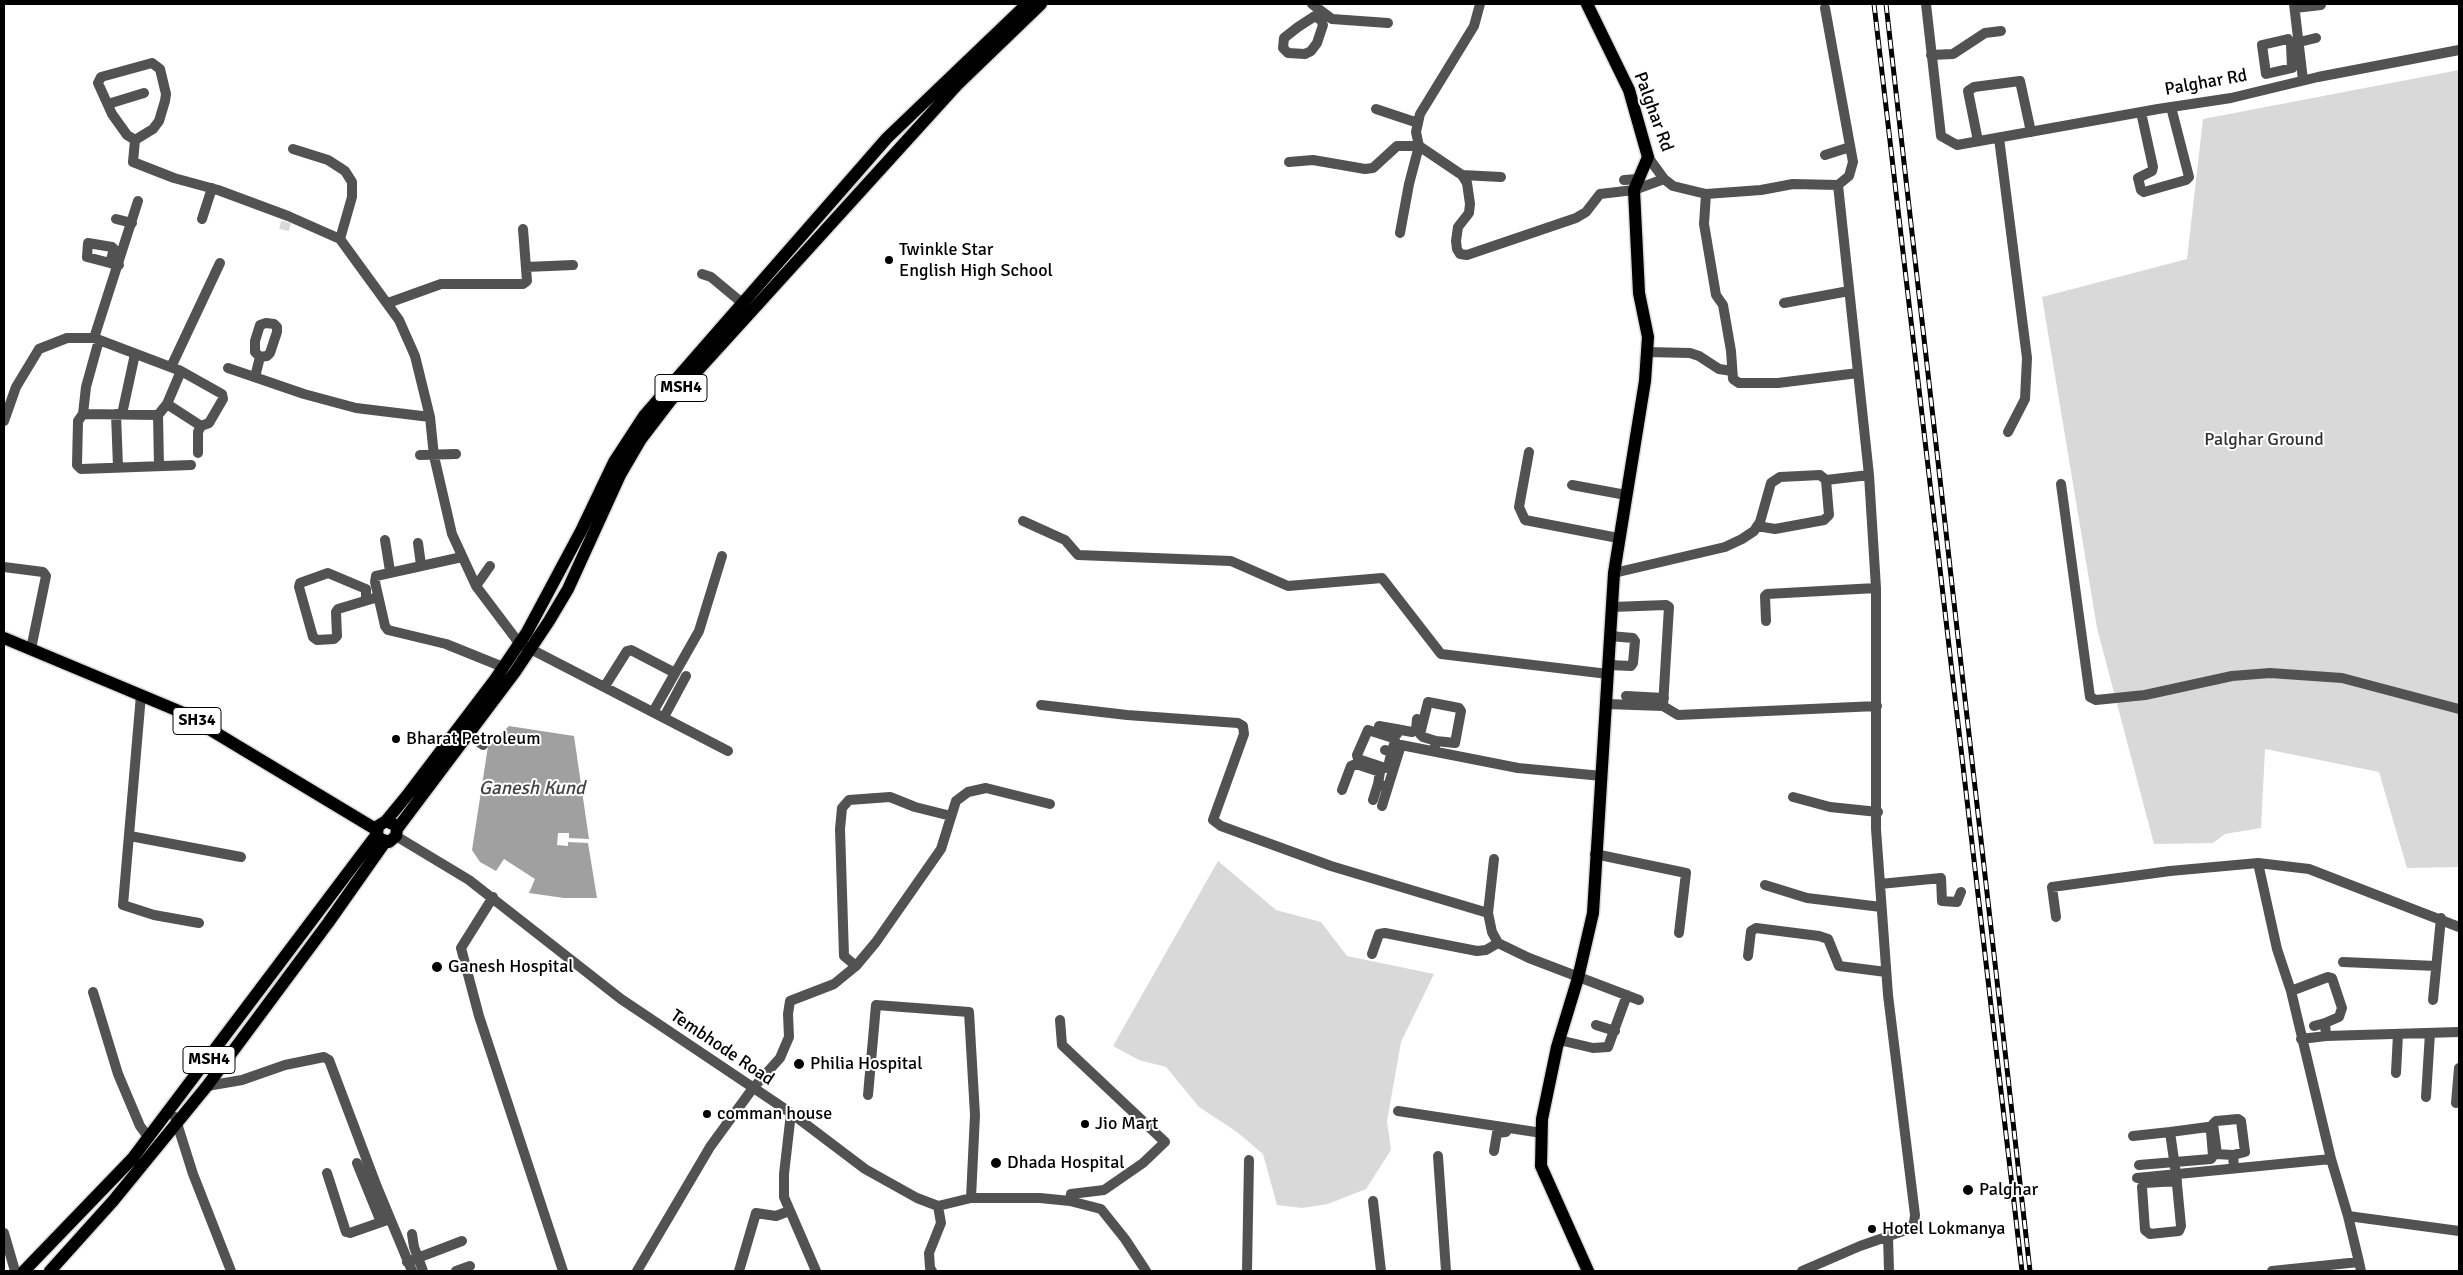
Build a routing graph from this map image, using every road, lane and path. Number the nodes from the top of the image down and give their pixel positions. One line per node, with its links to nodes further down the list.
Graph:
1 (1027, 4): 40 (main road, MSH4)
2 (1041, 4): 43 (main road, MSH4)
3 (1312, 4): 10 (street)
4 (1480, 4): 22 (street)
5 (1587, 4): 31 (main road, Palghar Rd)
6 (1926, 4): 15 (street)
7 (2321, 5): 8 (street)
8 (2294, 6): 13 (street)
9 (1825, 8): 28 (street)
10 (1388, 23)
11 (2001, 31): 15 (street)
12 (2316, 38): 13 (street)
13 (2294, 43): 16 (street)
14 (2459, 50): 16 (street, Palghar Rd)
15 (1932, 55): 26 (street, Palghar Rd)
16 (2303, 80): 19 (street, Palghar Rd)
17 (144, 94): 18 (street)
18 (108, 104): 25 (street); 25 (street)
19 (2171, 107): 21 (street, Palghar Rd); 21 (street)
20 (1376, 109): 22 (street)
21 (2141, 112): 23 (street, Palghar Rd)
22 (1418, 124): 27 (street)
23 (2031, 132): 24 (street, Palghar Rd); 26 (street)
24 (1999, 138): 26 (street, Palghar Rd); 75 (street)
25 (135, 140): 39 (street)
26 (1978, 142)
27 (1420, 146): 32 (street); 33 (street); 48 (street)
28 (1850, 147): 30 (street); 38 (street)
29 (294, 149): 49 (street)
30 (1825, 155)
31 (1648, 157): 35 (street, Palghar Rd); 37 (main road)
32 (1289, 162)
33 (1462, 175): 34 (street); 37 (street)
34 (1502, 177)
35 (1664, 179): 37 (street); 41 (street, Palghar Rd)
36 (1624, 180): 37 (street)
37 (1636, 184): 60 (main road)
38 (1838, 185): 41 (street, Palghar Rd); 55 (street)
39 (212, 188): 45 (street); 49 (street)
40 (838, 193): 43 (main road); 54 (main road, MSH4)
41 (1706, 194): 65 (street)
42 (138, 202): 46 (street)
43 (849, 202): 54 (main road, MSH4)
44 (116, 219): 46 (street)
45 (202, 219)
46 (132, 223): 59 (street)
47 (524, 228): 52 (street)
48 (1400, 233)
49 (340, 239): 56 (street)
50 (220, 263): 64 (street)
51 (573, 265): 52 (street)
52 (526, 267): 56 (street)
53 (702, 274): 57 (street)
54 (768, 281): 57 (main road, MSH4); 110 (main road, MSH4)
55 (1849, 291): 58 (street); 66 (street)
56 (388, 302): 72 (street)
57 (741, 302): 109 (main road, MSH4)
58 (1784, 303)
59 (96, 339): 61 (street); 69 (street); 73 (street)
60 (1647, 352): 65 (street); 88 (main road)
61 (135, 354): 64 (street); 70 (street)
62 (260, 357): 67 (street)
63 (228, 368): 67 (street)
64 (176, 369): 68 (street); 74 (street)
65 (1732, 371): 66 (street)
66 (1858, 373): 84 (street)
67 (255, 377): 72 (street)
68 (167, 404): 71 (street); 74 (street)
69 (83, 414): 70 (street); 83 (street)
70 (119, 414): 71 (street); 83 (street)
71 (158, 415): 82 (street)
72 (430, 417): 80 (street)
73 (4, 421)
74 (201, 426): 77 (street)
75 (2008, 432)
76 (1529, 452): 91 (street)
77 (198, 453)
78 (456, 454): 80 (street)
79 (420, 456): 80 (street)
80 (434, 456): 95 (street)
81 (191, 465): 82 (street)
82 (159, 466): 83 (street)
83 (118, 468)
84 (1869, 475): 85 (street); 102 (street)
85 (1826, 480): 90 (street); 90 (street)
86 (2062, 484): 124 (street)
87 (1572, 485): 88 (street)
88 (1626, 495): 91 (main road)
89 (1023, 521): 113 (street)
90 (1757, 526): 100 (street)
91 (1618, 538): 100 (main road)
92 (385, 540): 99 (street)
93 (418, 543): 96 (street)
94 (722, 556): 114 (street)
95 (462, 557): 96 (street); 101 (street)
96 (421, 565): 99 (street)
97 (490, 566): 101 (street)
98 (4, 567): 111 (street)
99 (390, 571): 103 (street)
100 (1614, 573): 105 (main road)
101 (476, 586): 109 (street)
102 (1876, 588): 106 (street); 122 (street)
103 (378, 597): 104 (street); 112 (street)
104 (366, 599): 104 (street)
105 (1612, 608): 107 (main road); 119 (street)
106 (1766, 621)
107 (1610, 636): 113 (main road); 113 (street)
108 (4, 638): 111 (main road, SH34)
109 (519, 643): 110 (street); 112 (main road, MSH4)
110 (531, 648): 116 (street); 129 (main road, MSH4)
111 (31, 649): 117 (main road, SH34)
112 (503, 667): 142 (main road, MSH4)
113 (1609, 669): 120 (main road)
114 (675, 673): 116 (street); 125 (street)
115 (686, 676): 126 (street)
116 (605, 686): 125 (street)
117 (142, 695): 142 (main road, SH34); 143 (street)
118 (1626, 696): 119 (street)
119 (1664, 702): 120 (street); 122 (street)
120 (1606, 704): 134 (main road)
121 (1041, 705): 153 (street)
122 (1877, 706): 140 (street)
123 (1418, 708): 128 (street)
124 (2459, 710)
125 (653, 712): 126 (street)
126 (664, 717): 133 (street)
127 (1379, 726): 128 (street)
128 (1396, 729): 132 (street)
129 (469, 735): 130 (street); 142 (main road, MSH4)
130 (483, 745)
131 (1435, 746): 131 (street); 132 (street); 134 (street)
132 (1394, 750): 135 (street)
133 (728, 751)
134 (1602, 776): 144 (main road)
135 (1383, 786): 136 (street); 138 (street)
136 (1342, 790)
137 (1793, 797): 140 (street)
138 (1377, 803)
139 (1050, 804): 141 (street)
140 (1878, 812): 148 (street)
141 (951, 816): 163 (street); 163 (street)
142 (386, 832): 151 (street, Tembhode Road); 183 (main road, MSH4); 188 (main road, MSH4)
143 (130, 836): 145 (street); 156 (street)
144 (1595, 854): 158 (street); 166 (main road)
145 (241, 857)
146 (1494, 859): 153 (street)
147 (2258, 863): 154 (street); 155 (street); 167 (street)
148 (1880, 884): 150 (street); 152 (street)
149 (1765, 885): 152 (street)
150 (1961, 892)
151 (493, 897): 184 (street, Tembhode Road); 232 (street)
152 (1881, 906): 165 (street)
153 (1488, 913): 159 (street)
154 (2056, 917)
155 (2441, 918): 157 (street); 164 (street)
156 (199, 922)
157 (2459, 927)
158 (1679, 933)
159 (1498, 943): 160 (street); 166 (street)
160 (1372, 954)
161 (1748, 956): 165 (street)
162 (2343, 962): 164 (street)
163 (856, 966): 184 (street)
164 (2436, 966): 171 (street)
165 (1886, 972): 219 (street)
166 (1578, 978): 169 (street); 180 (main road)
167 (2291, 991): 178 (street); 179 (street)
168 (93, 992): 195 (street)
169 (1627, 995): 170 (street); 174 (street)
170 (1639, 1000)
171 (2433, 1000)
172 (1060, 1020): 210 (street)
173 (1596, 1025): 174 (street)
174 (1615, 1031): 180 (street)
175 (2459, 1032): 176 (street)
176 (2430, 1033): 177 (street); 186 (street)
177 (2398, 1034): 178 (street); 182 (street)
178 (2326, 1036): 179 (street)
179 (2301, 1039): 199 (street)
180 (1559, 1040): 193 (main road)
181 (2459, 1068): 187 (street)
182 (2396, 1074)
183 (207, 1086): 191 (main road, MSH4); 208 (street)
184 (753, 1088): 190 (street, Tembhode Road); 233 (street)
185 (868, 1095): 209 (street)
186 (2426, 1097)
187 (2456, 1103)
188 (171, 1110): 191 (street); 195 (main road, MSH4)
189 (1398, 1111): 193 (street)
190 (791, 1113): 212 (street, Tembhode Road); 213 (street)
191 (177, 1122): 228 (main road, MSH4); 229 (street)
192 (2170, 1132): 194 (street); 201 (street); 201 (street)
193 (1542, 1135): 196 (street); 241 (main road)
194 (2133, 1136)
195 (149, 1138): 227 (main road, MSH4)
196 (1494, 1151)
197 (2233, 1155): 204 (street)
198 (1438, 1156): 240 (street)
199 (2331, 1159): 204 (street); 214 (street)
200 (1249, 1160): 238 (street)
201 (2174, 1162): 203 (street); 207 (street)
202 (357, 1163): 208 (street)
203 (2139, 1165)
204 (2234, 1168): 207 (street)
205 (327, 1173): 215 (street)
206 (2137, 1178): 207 (street)
207 (2176, 1178): 207 (street)
208 (372, 1189): 215 (street)
209 (971, 1198): 210 (street); 212 (street)
210 (1070, 1201): 237 (street)
211 (1373, 1201): 239 (street)
212 (938, 1206): 236 (street)
213 (789, 1212): 234 (street); 235 (street)
214 (2348, 1216): 216 (street); 224 (street)
215 (385, 1221): 222 (street)
216 (2459, 1230)
217 (4, 1233): 226 (street)
218 (412, 1234): 221 (street)
219 (1888, 1236): 242 (street); 243 (street)
220 (462, 1240): 221 (street)
221 (418, 1258): 222 (street); 230 (street)
222 (409, 1266)
223 (470, 1266): 231 (street)
224 (2360, 1266): 225 (street)
225 (2299, 1270): 244 (street)
226 (15, 1271)
227 (24, 1271)
228 (50, 1271)
229 (231, 1271)
230 (423, 1271)
231 (456, 1271)
232 (563, 1271)
233 (637, 1271)
234 (739, 1271)
235 (816, 1271)
236 (932, 1271)
237 (1146, 1271)
238 (1247, 1271)
239 (1380, 1271)
240 (1446, 1271)
241 (1588, 1271)
242 (1802, 1271)
243 (1889, 1271)
244 (2272, 1271)

